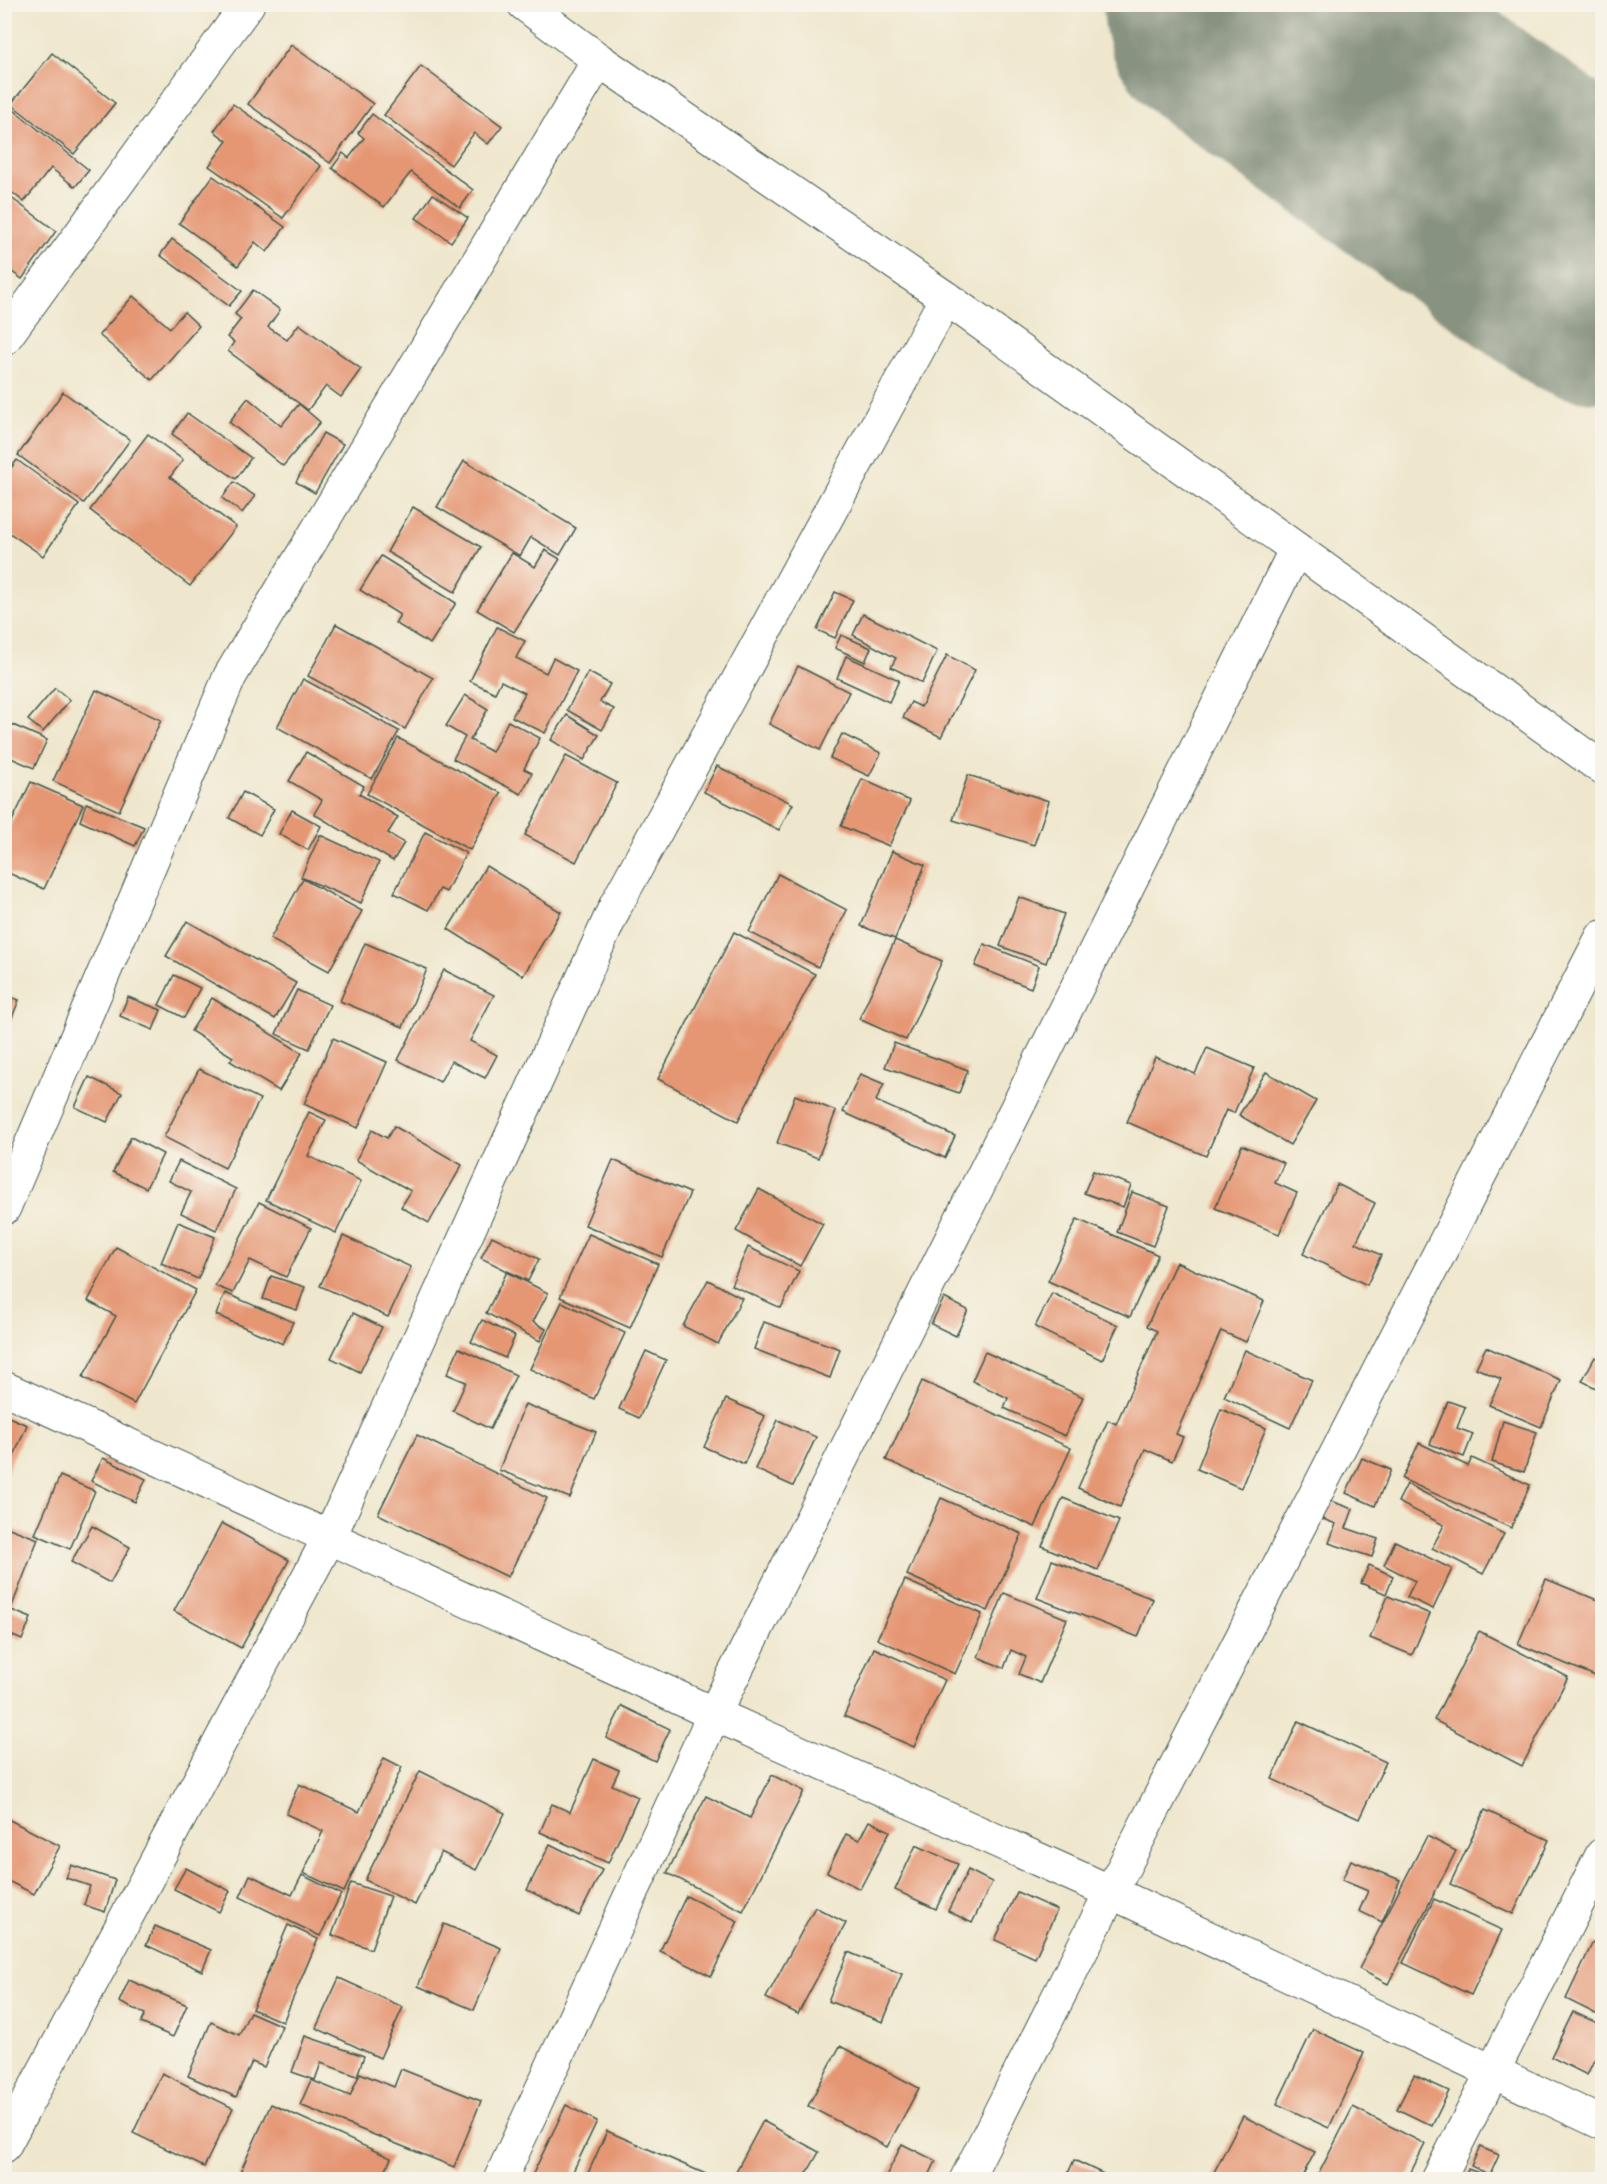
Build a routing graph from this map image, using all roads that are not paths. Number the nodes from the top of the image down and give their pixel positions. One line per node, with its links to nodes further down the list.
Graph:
1 (248, 4): 5 (street)
2 (524, 4): 3 (street)
3 (599, 60): 4 (street); 9 (street)
4 (946, 298): 6 (street); 11 (street)
5 (4, 339)
6 (1296, 549): 7 (street); 12 (street)
7 (1602, 768)
8 (1602, 937): 14 (street)
9 (4, 1208)
10 (4, 1388): 11 (street)
11 (329, 1538): 12 (street); 17 (street)
12 (714, 1714): 14 (street); 18 (street)
13 (1602, 1855): 15 (street)
14 (1111, 1892): 15 (street); 19 (street)
15 (1492, 2072): 16 (street); 20 (street)
16 (1602, 2123)
17 (4, 2146)
18 (500, 2180)
19 (966, 2180)
20 (1438, 2180)

